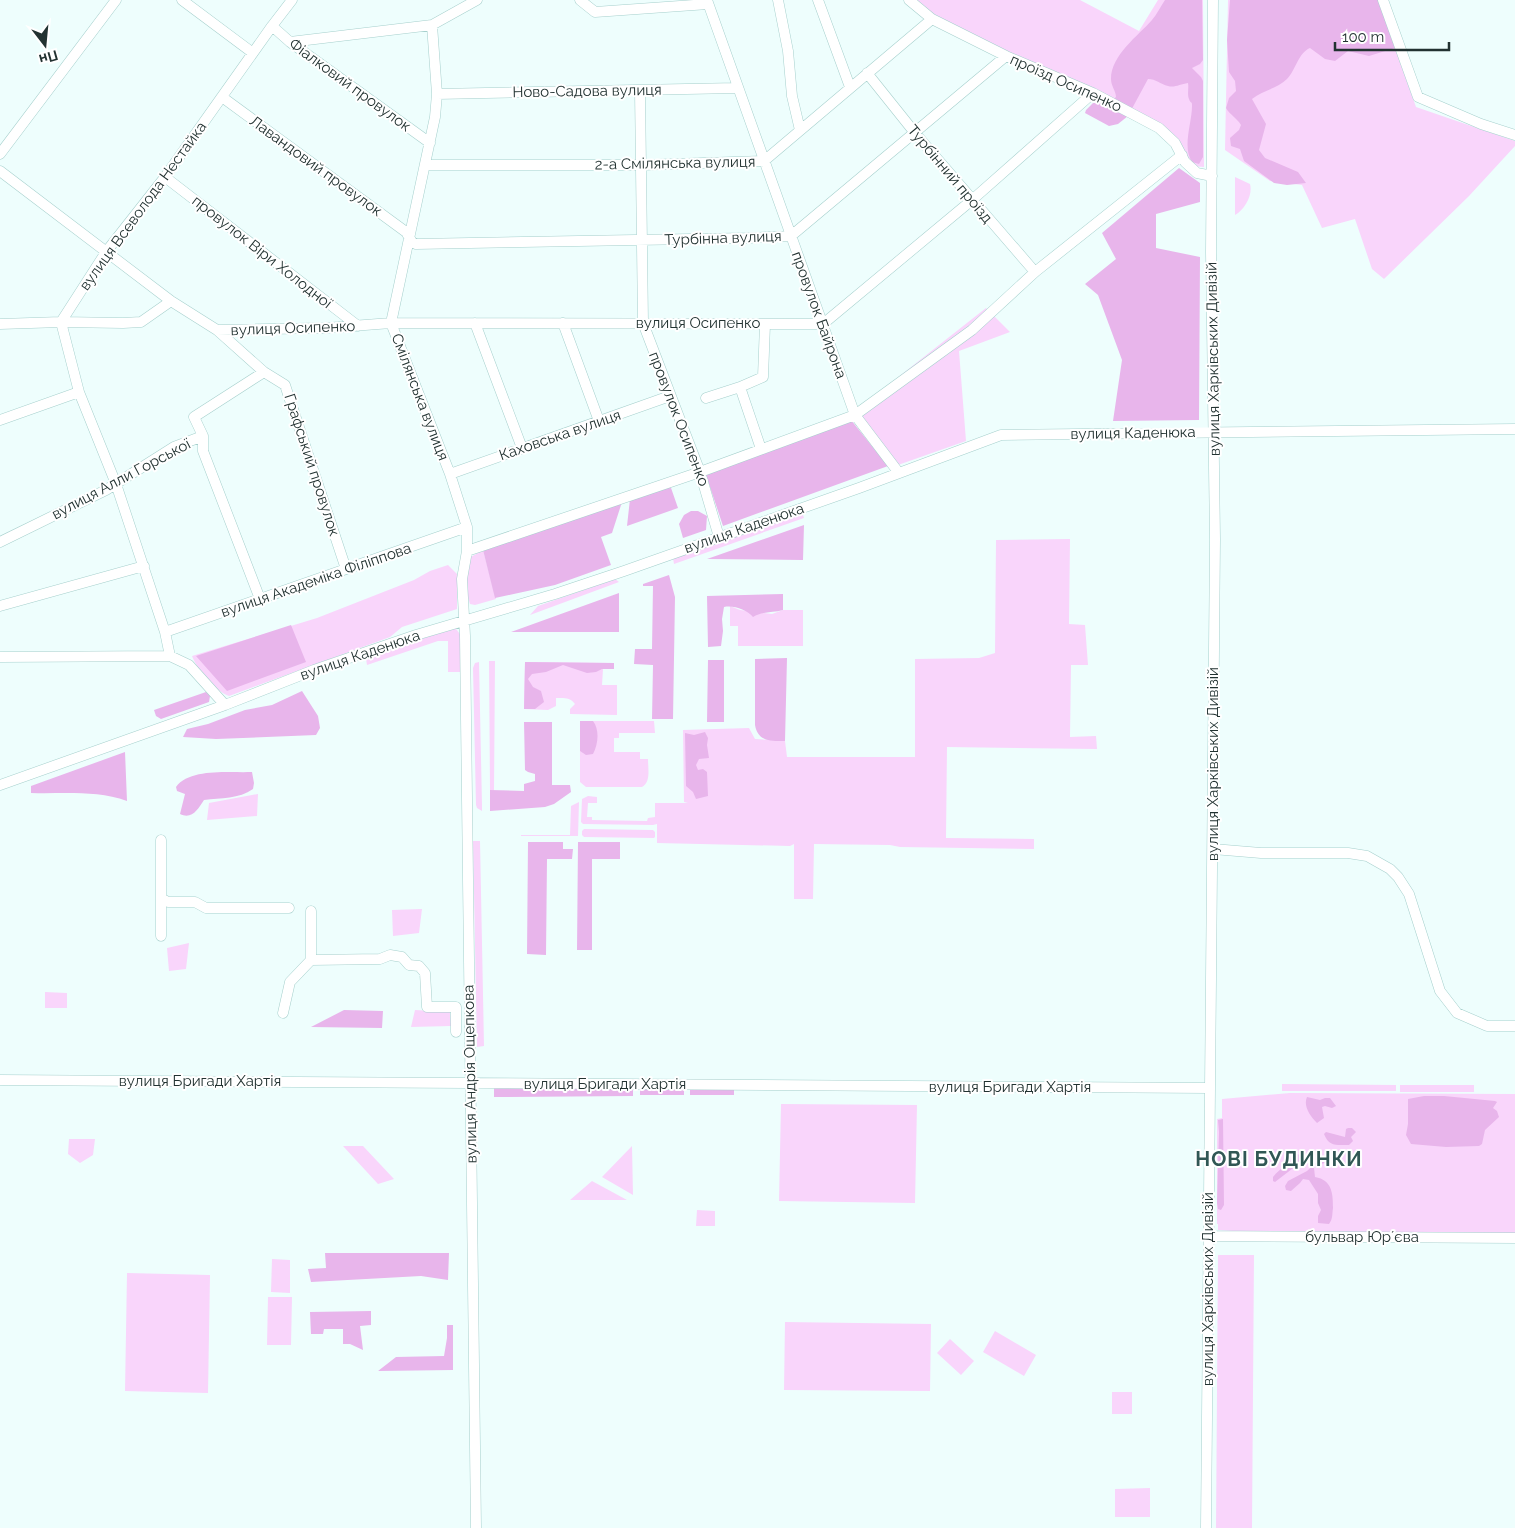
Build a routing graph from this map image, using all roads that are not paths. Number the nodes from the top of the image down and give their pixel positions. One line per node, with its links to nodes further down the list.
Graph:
1 (116, 0): 29 (street)
2 (182, 0): 16 (street)
3 (292, 0): 14 (street, вулиця Всеволода Нестайка)
4 (477, 0): 13 (street)
5 (580, 0): 11 (street)
6 (778, 0): 25 (street)
7 (818, 0): 19 (street)
8 (909, 0): 12 (street, проїзд Осипенко)
9 (1213, 0): 35 (street, вулиця Харківських Дивізій)
10 (1383, 0): 27 (street)
11 (707, 2): 20 (street, провулок Байрона)
12 (932, 19): 17 (street, проїзд Осипенко); 18 (street, 2-а Смілянська вулиця)
13 (432, 25): 15 (street); 23 (street, Смілянська вулиця)
14 (272, 26): 15 (street, Фіалковий провулок); 16 (street, вулиця Всеволода Нестайка)
15 (290, 42): 28 (street, Фіалковий провулок)
16 (253, 52): 24 (street, вулиця Всеволода Нестайка)
17 (1006, 56): 22 (street, проїзд Осипенко); 26 (street, Турбінна вулиця)
18 (867, 73): 19 (street, 2-а Смілянська вулиця); 26 (street, Турбінний проїзд)
19 (850, 87): 25 (street, 2-а Смілянська вулиця)
20 (737, 88): 21 (street, Ново-Садова вулиця); 31 (street, провулок Байрона)
21 (640, 91): 23 (street, Ново-Садова вулиця); 33 (street, провулок Осипенко)
22 (1093, 93): 30 (street, проїзд Осипенко); 37 (street)
23 (436, 94): 28 (street, Смілянська вулиця)
24 (222, 97): 36 (street, вулиця Всеволода Нестайка); 38 (street, Лавандовий провулок)
25 (800, 130): 31 (street, 2-а Смілянська вулиця)
26 (915, 133): 37 (street, Турбінний проїзд); 39 (street, Турбінна вулиця)
27 (1515, 136)
28 (430, 143): 32 (street, Смілянська вулиця)
29 (0, 154)
30 (1182, 155): 35 (street, проїзд Осипенко); 42 (street)
31 (764, 161): 33 (street, 2-а Смілянська вулиця); 39 (street, провулок Байрона)
32 (426, 164): 33 (street, 2-а Смілянська вулиця); 38 (street, Смілянська вулиця)
33 (642, 165): 40 (street, провулок Осипенко)
34 (0, 171): 41 (street, Графський провулок)
35 (1212, 176): 63 (street, вулиця Харківських Дивізій)
36 (165, 177): 41 (street, вулиця Всеволода Нестайка); 52 (street, провулок Віри Холодної)
37 (972, 200): 42 (street, Турбінний проїзд); 51 (street)
38 (410, 236): 40 (street, Турбінна вулиця); 45 (street, Смілянська вулиця)
39 (791, 236): 40 (street, Турбінна вулиця); 51 (street, провулок Байрона)
40 (642, 240): 48 (street, провулок Осипенко)
41 (106, 252): 43 (street, Графський провулок); 44 (street, вулиця Всеволода Нестайка)
42 (1035, 272): 59 (street)
43 (171, 301): 44 (street); 53 (street, Графський провулок)
44 (61, 322): 49 (street); 56 (street)
45 (392, 323): 46 (street, вулиця Осипенко); 52 (street, вулиця Осипенко); 69 (street, Смілянська вулиця)
46 (475, 323): 47 (street, вулиця Осипенко); 65 (street)
47 (563, 323): 48 (street, вулиця Осипенко); 61 (street)
48 (643, 323): 50 (street, вулиця Осипенко); 57 (street, провулок Осипенко)
49 (0, 324)
50 (765, 324): 51 (street, вулиця Осипенко); 55 (street)
51 (823, 324): 59 (street, провулок Байрона)
52 (358, 326): 53 (street, вулиця Осипенко)
53 (217, 330): 54 (street, Графський провулок)
54 (264, 372): 64 (street, вулиця Алли Горської); 76 (street, Графський провулок)
55 (740, 387): 58 (street); 66 (street)
56 (79, 392): 60 (street); 70 (street)
57 (670, 396): 61 (street, Каховська вулиця); 67 (street, провулок Осипенко)
58 (706, 398)
59 (855, 415): 66 (street); 68 (street, провулок Байрона)
60 (0, 420)
61 (599, 421): 65 (street, Каховська вулиця)
62 (1515, 429): 63 (street, вулиця Каденюка)
63 (1214, 432): 68 (street, вулиця Каденюка); 86 (street, вулиця Харківських Дивізій)
64 (202, 436): 70 (street, вулиця Алли Горської); 77 (street)
65 (522, 448): 69 (street, Каховська вулиця)
66 (762, 449): 67 (street)
67 (700, 472): 72 (street, провулок Осипенко); 74 (street)
68 (899, 473): 72 (street, вулиця Каденюка)
69 (450, 474): 71 (street, Смілянська вулиця)
70 (116, 484): 73 (street, вулиця Алли Горської); 75 (street)
71 (467, 527): 74 (street, Смілянська вулиця); 76 (street, вулиця Академіка Філіппова)
72 (719, 537): 79 (street, вулиця Каденюка)
73 (0, 542)
74 (467, 552): 79 (street, Смілянська вулиця)
75 (144, 566): 78 (street); 80 (street)
76 (346, 569): 77 (street, вулиця Академіка Філіппова)
77 (260, 599): 80 (street, вулиця Академіка Філіппова)
78 (0, 606)
79 (464, 620): 83 (street, вулиця Каденюка); 96 (street, вулиця Андрія Ощепкова)
80 (165, 632): 81 (street)
81 (170, 656): 82 (street); 83 (street)
82 (0, 657)
83 (225, 704): 84 (street, вулиця Каденюка)
84 (0, 785)
85 (161, 840): 87 (street)
86 (1213, 849): 93 (street); 97 (street, вулиця Харківських Дивізій)
87 (161, 898): 88 (street); 90 (street)
88 (289, 908)
89 (311, 911): 91 (street)
90 (161, 936)
91 (311, 960): 92 (street); 94 (street)
92 (283, 1013)
93 (1515, 1026)
94 (456, 1032)
95 (0, 1080): 96 (street, вулиця Бригади Хартія)
96 (470, 1083): 97 (street, вулиця Бригади Хартія); 100 (street, вулиця Андрія Ощепкова)
97 (1209, 1088): 98 (street, вулиця Харківських Дивізій)
98 (1208, 1236): 99 (street, бульвар Юрʼєва); 101 (street, вулиця Харківських Дивізій)
99 (1515, 1238)
100 (476, 1528)
101 (1206, 1528)

